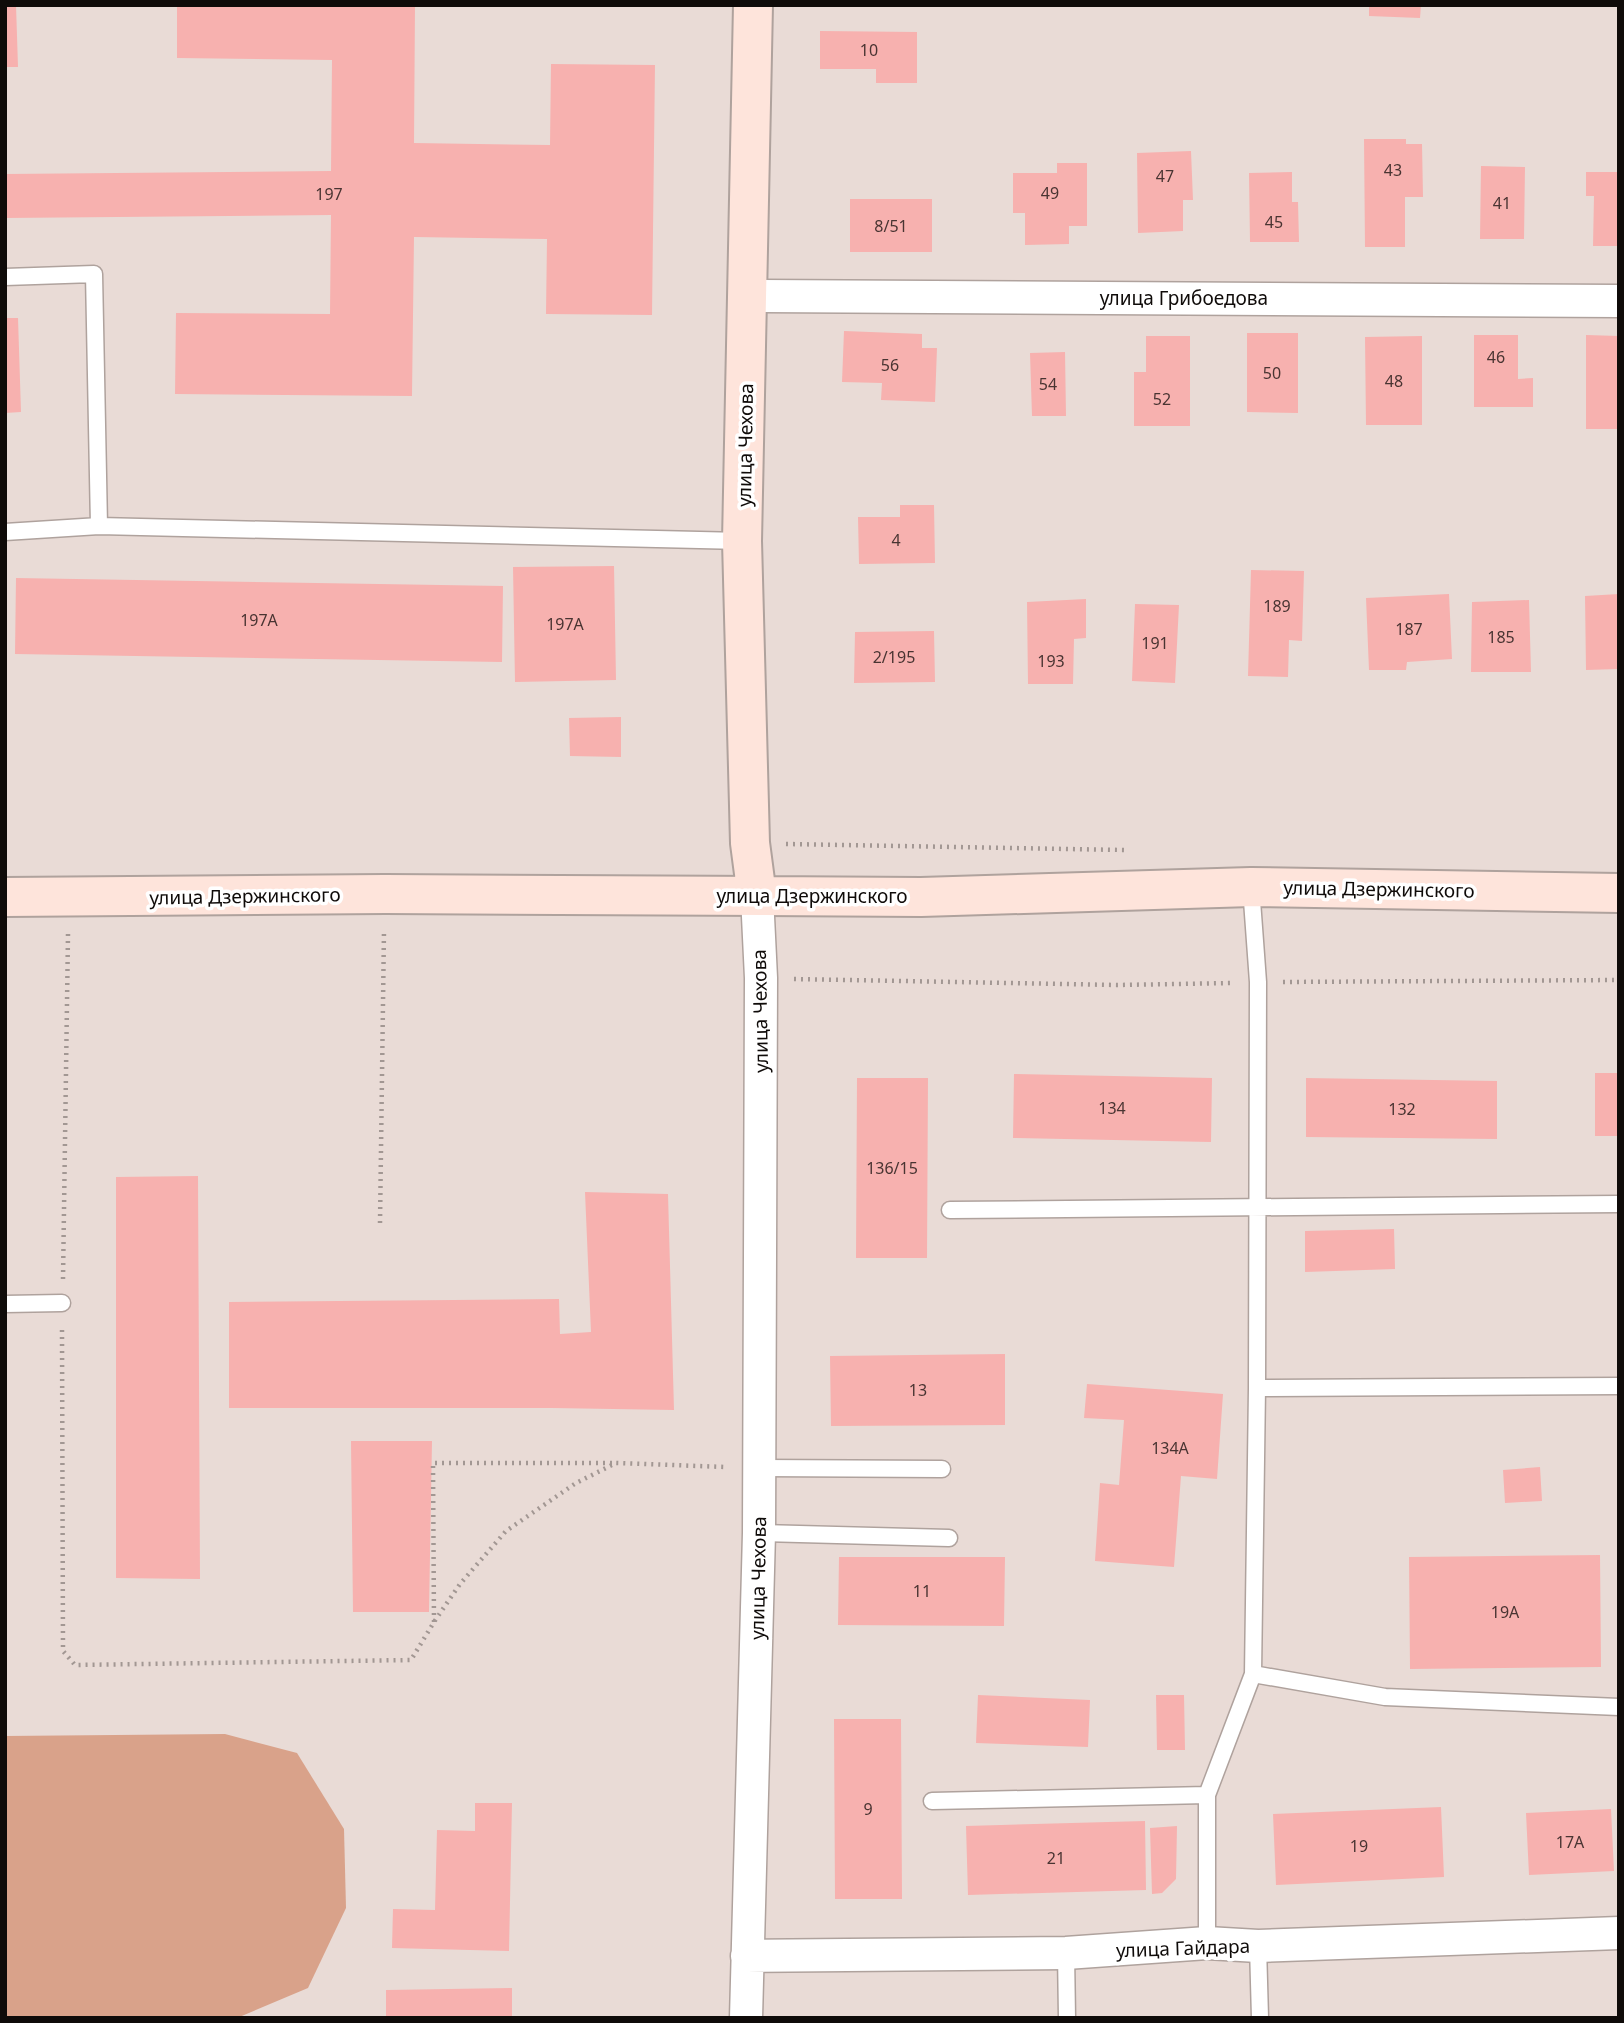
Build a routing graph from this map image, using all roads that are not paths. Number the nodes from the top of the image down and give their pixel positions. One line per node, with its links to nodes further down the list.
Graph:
1 (753, 5): 3 (main road, улица Чехова)
2 (5, 276): 5 (lane)
3 (748, 296): 4 (street, улица Грибоедова); 7 (main road, улица Чехова)
4 (1619, 300)
5 (99, 526): 6 (lane); 7 (lane)
6 (5, 532)
7 (743, 541): 10 (main road, улица Чехова)
8 (1251, 887): 9 (main road, улица Дзержинского); 10 (main road, улица Дзержинского); 13 (lane)
9 (1619, 893)
10 (757, 896): 11 (main road, улица Дзержинского); 19 (street, улица Чехова)
11 (5, 897)
12 (1619, 1204): 13 (lane)
13 (1259, 1205): 14 (lane); 18 (lane)
14 (950, 1210)
15 (62, 1303): 16 (lane)
16 (5, 1304)
17 (1619, 1387): 18 (lane)
18 (1257, 1388): 23 (lane)
19 (760, 1468): 20 (lane); 21 (street, улица Чехова)
20 (942, 1469)
21 (759, 1533): 22 (lane); 31 (street, улица Чехова)
22 (949, 1538)
23 (1253, 1674): 24 (lane); 25 (lane)
24 (1619, 1707)
25 (1207, 1795): 26 (lane); 28 (lane)
26 (932, 1801)
27 (1619, 1933): 29 (street, улица Гайдара)
28 (1207, 1943): 29 (street, улица Гайдара); 30 (street, улица Гайдара)
29 (1258, 1945): 34 (lane)
30 (1066, 1953): 31 (street, улица Гайдара); 33 (lane)
31 (747, 1956): 32 (street, улица Чехова)
32 (746, 2018)
33 (1067, 2018)
34 (1260, 2018)

